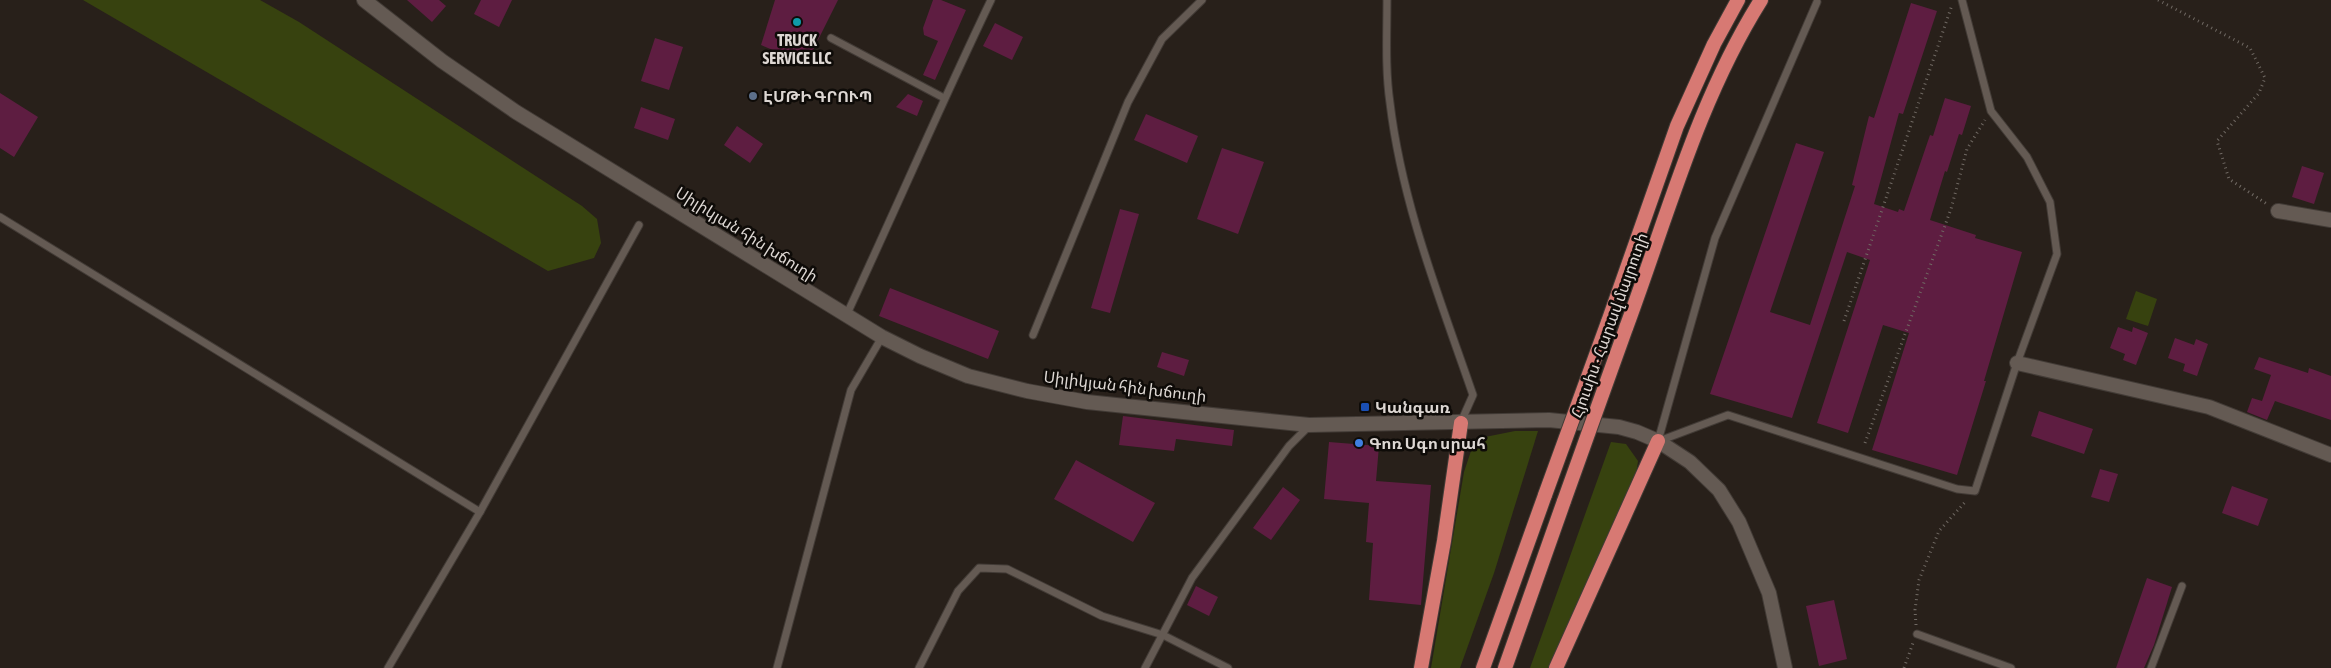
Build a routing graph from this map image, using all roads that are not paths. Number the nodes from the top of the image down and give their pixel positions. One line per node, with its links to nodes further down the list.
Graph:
1 (364, 0): 17 (street, Սիլիկյան հին խճուղի)
2 (991, 0): 10 (lane)
3 (1202, 0): 18 (lane)
4 (1386, 0): 21 (lane)
5 (1738, 0): 15 (highway, Հյուսիս - Հարավ մայրուղի)
6 (1761, 0): 16 (highway, Հյուսիս - Հարավ մայրուղի)
7 (1962, 0): 20 (lane)
8 (1817, 2): 23 (lane)
9 (831, 38): 10 (lane)
10 (944, 98): 17 (lane)
11 (2278, 211): 13 (street)
12 (0, 217): 25 (lane)
13 (2331, 220)
14 (639, 226): 25 (lane)
15 (1618, 290): 16 (highway); 35 (highway, Հյուսիս - Հարավ մայրուղի, bridge)
16 (1638, 296): 36 (highway, Հյուսիս - Հարավ մայրուղի, bridge)
17 (846, 316): 19 (street, Սիլիկյան հին խճուղի)
18 (1033, 335)
19 (882, 337): 22 (street, Սիլիկյան հին խճուղի); 30 (lane)
20 (2017, 363): 23 (lane); 24 (street)
21 (1461, 423): 22 (street, Սիլիկյան հին խճուղի); 23 (street, Սիլիկյան հին խճուղի); 34 (highway)
22 (1310, 425): 28 (lane)
23 (1658, 442): 37 (highway); 38 (street, Սիլիկյան հին խճուղի)
24 (2331, 455)
25 (480, 512): 29 (lane)
26 (2182, 586): 40 (lane)
27 (1917, 634): 39 (lane)
28 (1163, 635): 31 (lane); 32 (lane); 33 (lane)
29 (388, 668)
30 (777, 668)
31 (919, 668)
32 (1145, 668)
33 (1228, 668)
34 (1422, 668)
35 (1483, 668)
36 (1505, 668)
37 (1556, 668)
38 (1785, 668)
39 (2011, 668)
40 (2151, 668)

